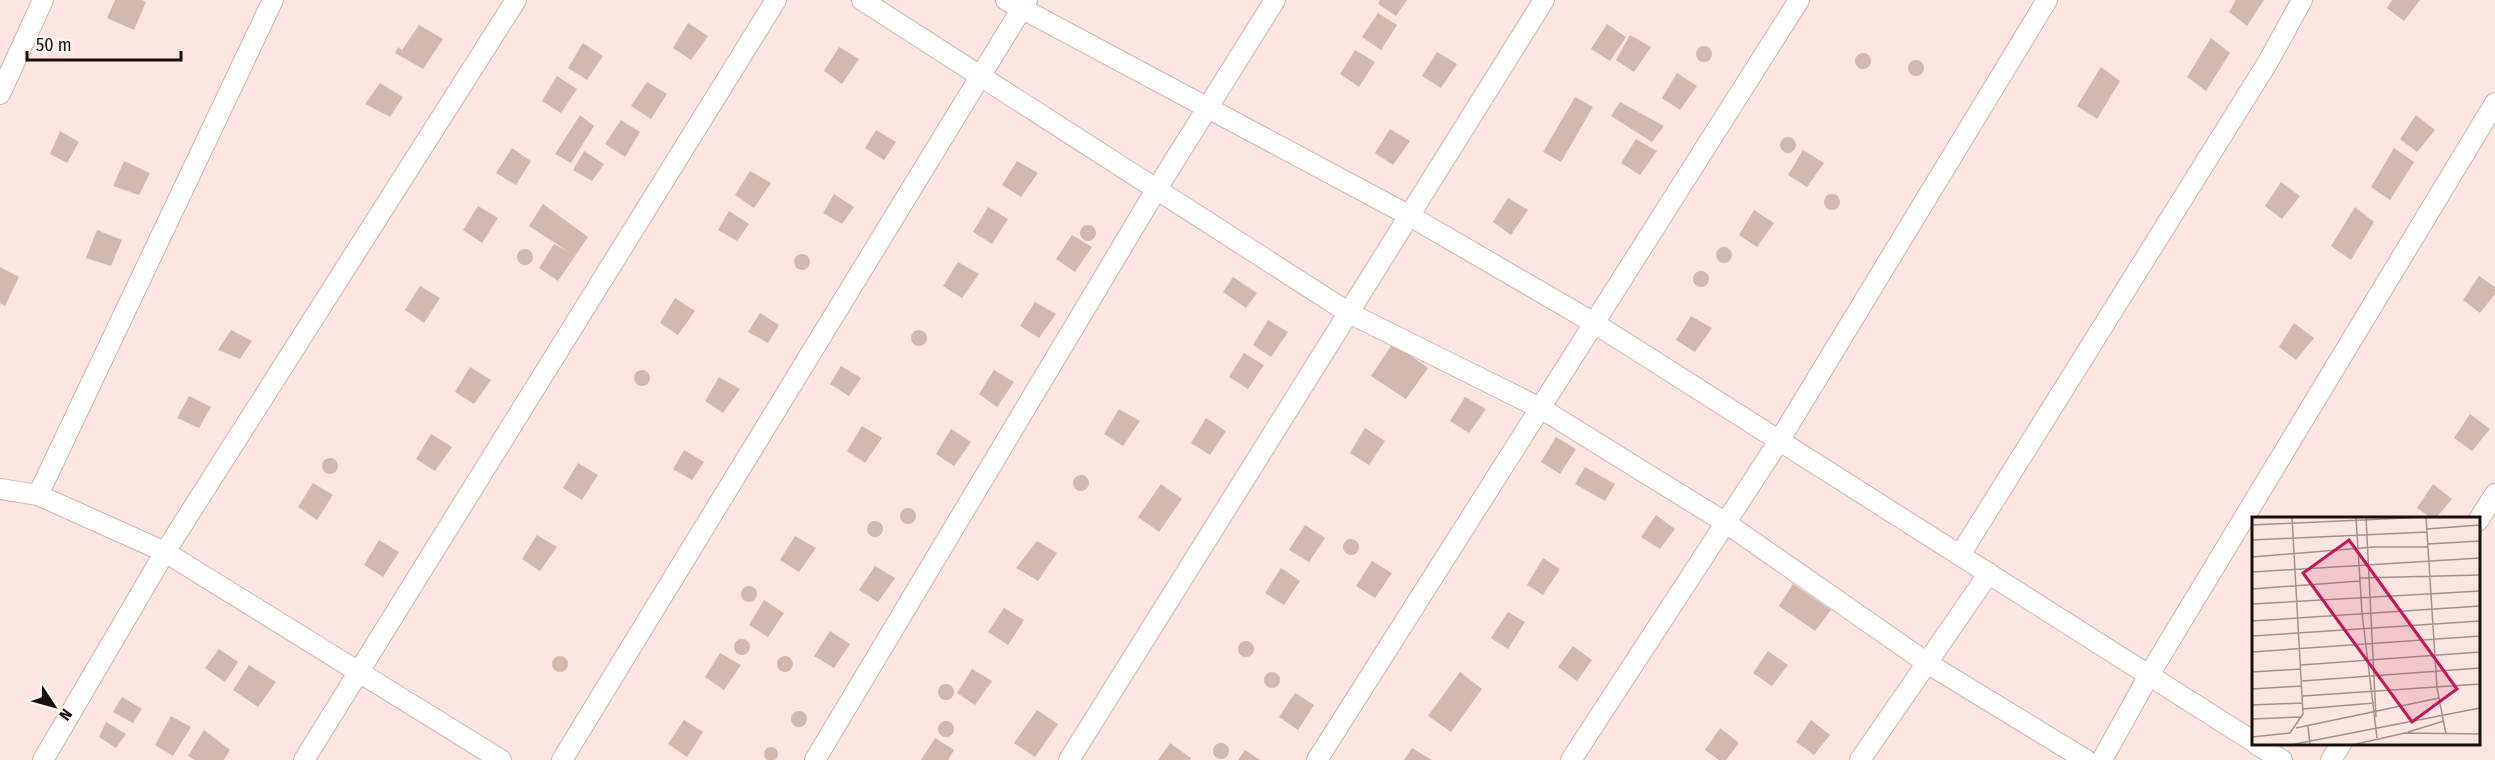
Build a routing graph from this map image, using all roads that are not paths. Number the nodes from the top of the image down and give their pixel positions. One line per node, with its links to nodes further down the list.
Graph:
1 (43, 0): 13 (street)
2 (273, 0): 24 (street)
3 (516, 0): 27 (street)
4 (776, 0): 31 (street)
5 (862, 0): 12 (street)
6 (1275, 0): 15 (street)
7 (1544, 0): 17 (street)
8 (1799, 0): 19 (street)
9 (2047, 0): 21 (street)
10 (2302, 0): 28 (street)
11 (1018, 3): 12 (street); 15 (street)
12 (980, 78): 16 (street); 39 (street)
13 (0, 94)
14 (2495, 103): 32 (street)
15 (1206, 108): 16 (street); 17 (street)
16 (1156, 190): 18 (street); 40 (street)
17 (1410, 216): 18 (street); 19 (street)
18 (1349, 313): 20 (street); 41 (street)
19 (1594, 323): 20 (street); 21 (street)
20 (1542, 409): 26 (street); 42 (street)
21 (1779, 441): 26 (street); 28 (street)
22 (0, 489): 24 (street)
23 (2495, 494): 25 (street)
24 (38, 495): 27 (street)
25 (2480, 518)
26 (1726, 523): 30 (street); 43 (street)
27 (165, 552): 31 (street); 36 (street)
28 (1960, 555): 29 (street)
29 (1989, 573): 30 (street); 32 (street)
30 (1926, 663): 44 (street); 45 (street)
31 (360, 671): 37 (street); 38 (street)
32 (2149, 675): 33 (street); 46 (street)
33 (2252, 741)
34 (2258, 745): 47 (street)
35 (2340, 745): 48 (street)
36 (43, 760)
37 (304, 760)
38 (501, 760)
39 (562, 760)
40 (815, 760)
41 (1069, 760)
42 (1317, 760)
43 (1571, 760)
44 (1860, 760)
45 (2086, 760)
46 (2102, 760)
47 (2282, 760)
48 (2331, 760)

